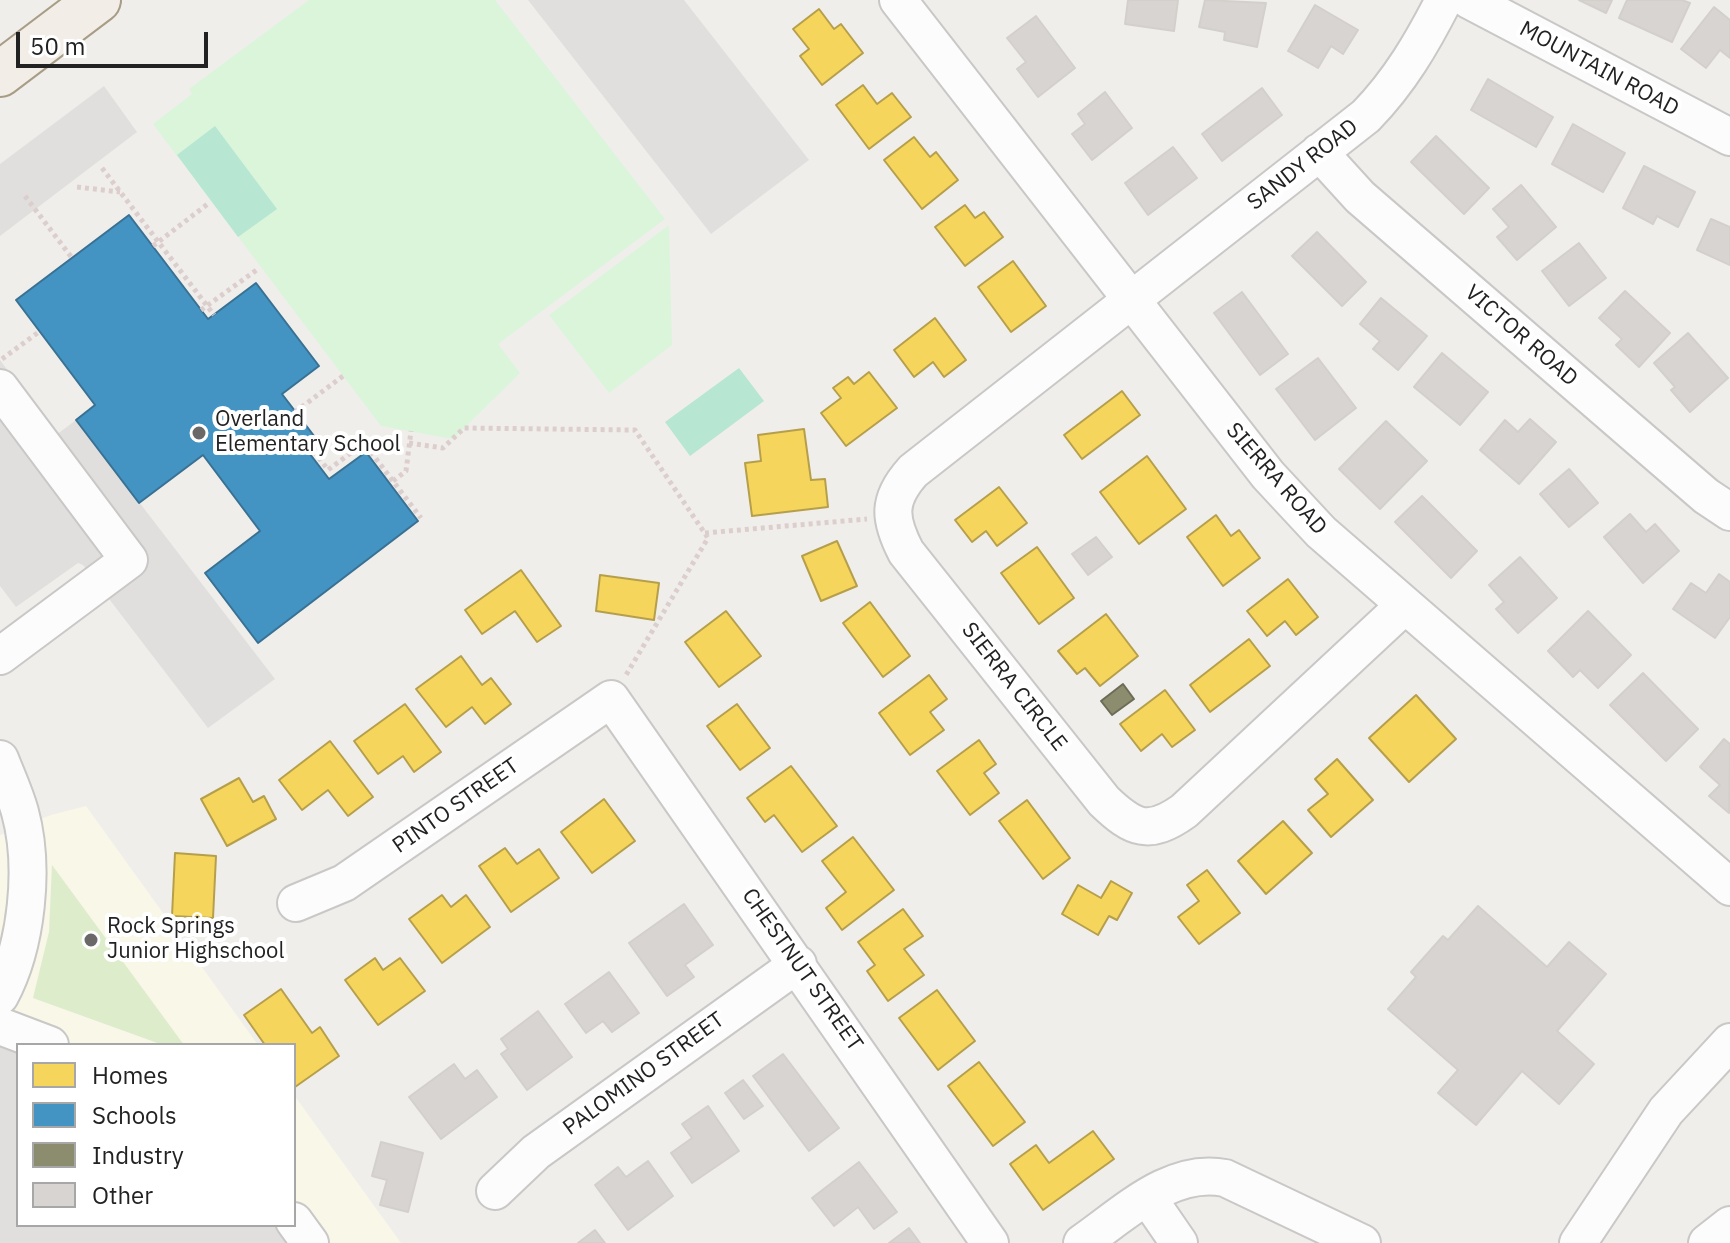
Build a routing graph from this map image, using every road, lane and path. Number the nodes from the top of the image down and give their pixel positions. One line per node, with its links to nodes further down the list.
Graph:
1 (98, 0): 5 (main road)
2 (898, 0): 16 (street, SIERRA ROAD)
3 (1444, 0): 7 (street, SANDY ROAD)
4 (1469, 0): 6 (street, MOUNTAIN ROAD)
5 (0, 74)
6 (1730, 137)
7 (1319, 152): 16 (street, SANDY ROAD); 28 (street, VICTOR ROAD)
8 (102, 168): 10 (path)
9 (77, 187): 10 (path)
10 (121, 192): 13 (path)
11 (25, 196): 14 (path)
12 (209, 203): 13 (path)
13 (155, 244): 17 (path)
14 (72, 258)
15 (258, 269): 17 (path)
16 (1130, 301): 29 (street); 32 (street, SIERRA ROAD)
17 (204, 308): 18 (path)
18 (214, 315)
19 (40, 331): 20 (path)
20 (0, 360)
21 (343, 376): 23 (path)
22 (0, 388): 33 (street)
23 (295, 412)
24 (411, 431): 25 (path)
25 (409, 443): 27 (path); 31 (path)
26 (314, 451): 27 (path)
27 (393, 481): 30 (path)
28 (1730, 512)
29 (894, 517): 31 (path); 32 (street, SIERRA CIRCLE)
30 (421, 518)
31 (705, 533): 34 (path)
32 (1404, 606): 36 (street, SIERRA ROAD)
33 (0, 656)
34 (611, 699): 37 (street, PINTO STREET); 38 (street, CHESTNUT STREET)
35 (0, 759): 39 (street)
36 (1730, 887)
37 (296, 903)
38 (798, 964): 43 (street, PALOMINO STREET); 48 (street, CHESTNUT STREET)
39 (0, 996)
40 (0, 1026): 42 (street)
41 (1730, 1042): 52 (street)
42 (45, 1043)
43 (495, 1191)
44 (1148, 1198): 49 (street); 50 (street); 51 (street)
45 (296, 1224): 47 (street)
46 (1730, 1225): 53 (street)
47 (310, 1243)
48 (990, 1243)
49 (1082, 1243)
50 (1179, 1243)
51 (1362, 1243)
52 (1578, 1243)
53 (1707, 1243)

